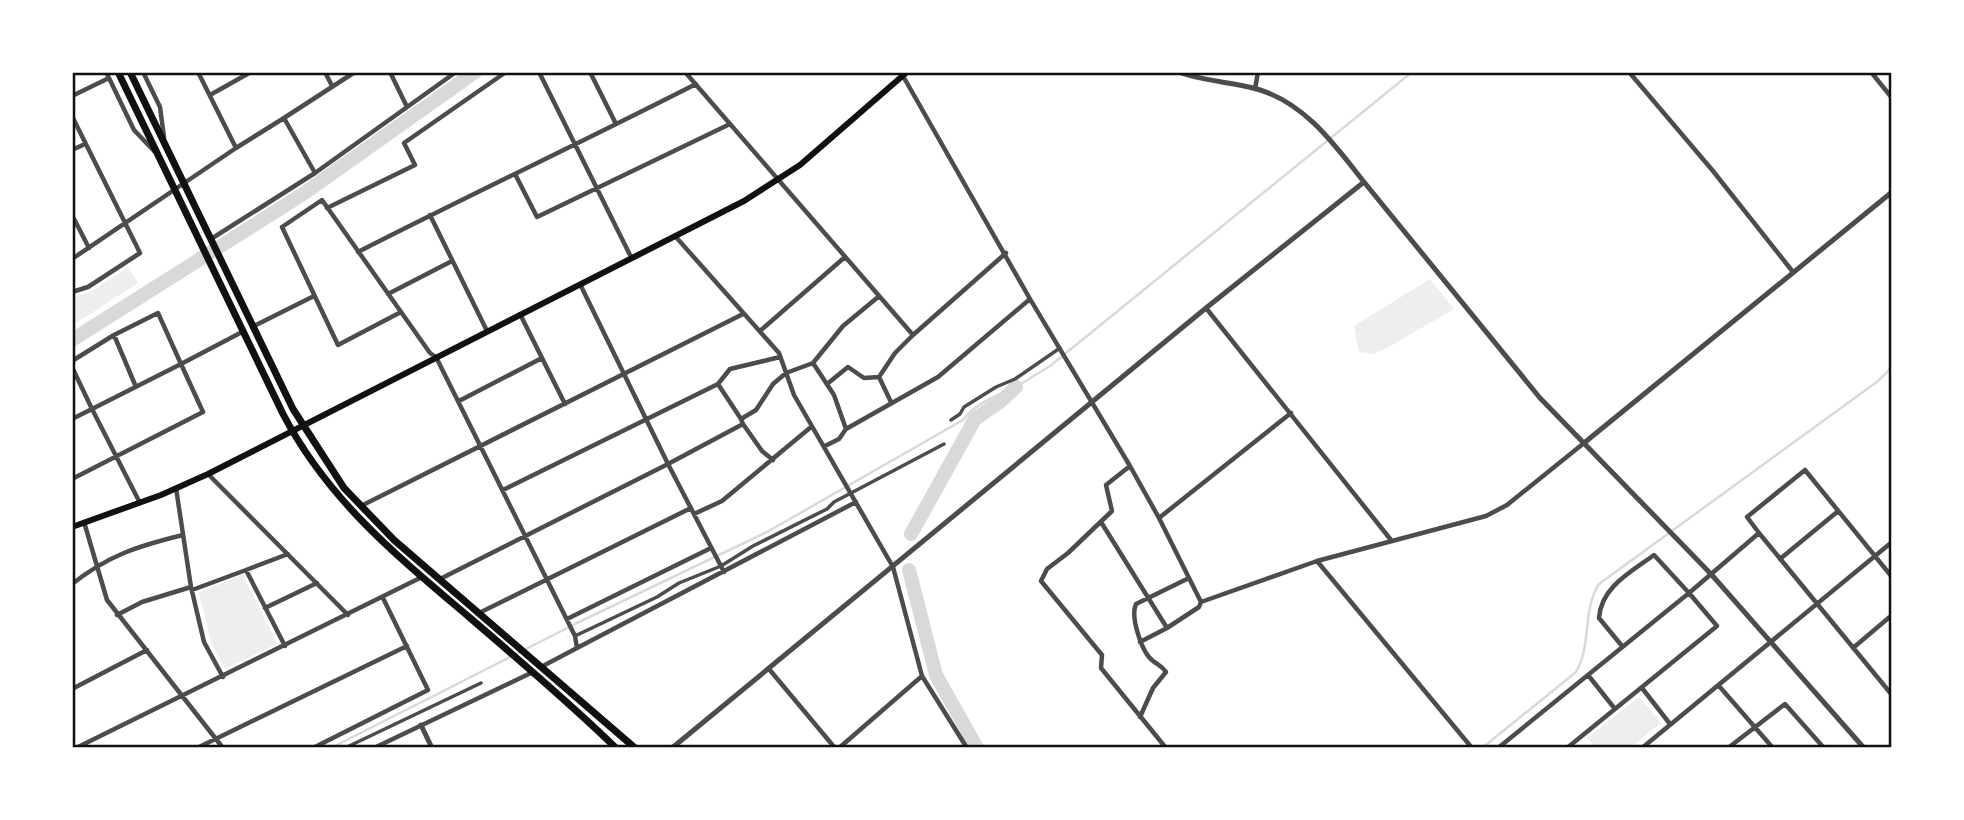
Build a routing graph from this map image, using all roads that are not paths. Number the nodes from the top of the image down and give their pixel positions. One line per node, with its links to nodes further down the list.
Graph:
1 (106, 72): 21 (street)
2 (118, 72): 39 (main road)
3 (130, 72): 35 (main road)
4 (143, 72): 35 (street)
5 (198, 72): 26 (street)
6 (251, 72): 26 (street)
7 (325, 72): 24 (street)
8 (355, 72): 24 (street)
9 (390, 72): 29 (street)
10 (445, 72): 22 (street)
11 (456, 72): 22 (street)
12 (506, 72): 48 (street)
13 (539, 72): 36 (street)
14 (590, 72): 32 (street)
15 (685, 72): 23 (street)
16 (1178, 72): 25 (street)
17 (1258, 72): 25 (street)
18 (1629, 72): 61 (street)
19 (1871, 72): 28 (street)
20 (905, 74): 42 (main road); 56 (street)
21 (109, 78): 27 (street); 39 (street)
22 (448, 78): 29 (street)
23 (696, 84): 32 (street); 33 (street)
24 (332, 86): 31 (street)
25 (1255, 89): 43 (street)
26 (210, 95): 37 (street)
27 (72, 96)
28 (1892, 98)
29 (407, 107): 40 (street)
30 (72, 117): 34 (street)
31 (284, 118): 37 (street); 40 (street)
32 (616, 124): 36 (street)
33 (730, 124): 42 (street); 45 (street)
34 (85, 144): 38 (street); 51 (street)
35 (165, 145): 44 (main road)
36 (575, 145): 41 (street); 45 (street)
37 (236, 148): 44 (street)
38 (72, 150)
39 (158, 155): 46 (main road)
40 (314, 173): 53 (street)
41 (515, 174): 45 (street); 50 (street)
42 (778, 180): 52 (main road); 58 (street)
43 (1364, 182): 68 (street); 106 (street)
44 (184, 184): 46 (street); 53 (main road)
45 (596, 188): 57 (street)
46 (174, 190): 51 (street); 73 (main road)
47 (1892, 192): 61 (street)
48 (327, 208): 55 (street); 65 (street)
49 (72, 215): 54 (street)
50 (430, 215): 55 (street); 60 (street)
51 (124, 223): 54 (street); 63 (street)
52 (675, 235): 57 (main road); 71 (street)
53 (212, 240): 72 (main road)
54 (89, 248): 59 (street)
55 (358, 252): 64 (street)
56 (1006, 253): 67 (street); 77 (street)
57 (631, 257): 62 (main road)
58 (845, 257): 66 (street); 75 (street)
59 (72, 259)
60 (452, 261): 64 (street); 74 (street)
61 (1793, 272): 106 (street)
62 (580, 284): 70 (main road); 86 (street)
63 (72, 292)
64 (388, 294): 69 (street)
65 (314, 296): 69 (street); 72 (street)
66 (878, 297): 77 (street); 83 (street)
67 (1030, 299): 78 (street); 93 (street)
68 (1206, 308): 94 (street); 97 (street)
69 (401, 312): 79 (street)
70 (520, 314): 74 (main road); 81 (street)
71 (743, 314): 75 (street); 86 (street)
72 (254, 326): 102 (main road)
73 (244, 331): 84 (street); 105 (main road)
74 (487, 331): 79 (main road)
75 (760, 331): 80 (street)
76 (114, 335): 82 (street); 84 (street); 91 (street)
77 (913, 335): 88 (street)
78 (1061, 350): 94 (street); 100 (street)
79 (436, 357): 92 (street); 102 (main road)
80 (780, 357): 87 (street); 89 (street)
81 (542, 358): 92 (street); 95 (street)
82 (72, 360)
83 (813, 363): 87 (street); 90 (street)
84 (181, 364): 91 (street); 110 (street)
85 (72, 367): 96 (street)
86 (625, 373): 95 (street); 99 (street)
87 (786, 373): 101 (street); 103 (street)
88 (879, 377): 90 (street); 93 (street)
89 (718, 384): 99 (street); 101 (street)
90 (827, 384): 104 (street)
91 (136, 387): 96 (street)
92 (459, 401): 108 (street)
93 (891, 402): 104 (street)
94 (1093, 402): 113 (street); 141 (street)
95 (565, 404): 108 (street)
96 (92, 409): 98 (street); 110 (street)
97 (1291, 413): 125 (street); 132 (street)
98 (72, 419)
99 (646, 419): 112 (street); 117 (street)
100 (951, 420)
101 (742, 422): 111 (street); 112 (street)
102 (302, 425): 105 (main road); 121 (main road)
103 (811, 427): 109 (street); 111 (street)
104 (846, 429): 109 (street)
105 (292, 430): 114 (main road); 144 (main road)
106 (1584, 443): 132 (street); 143 (street)
107 (944, 444): 118 (street)
108 (481, 445): 117 (street); 121 (street)
109 (825, 446): 118 (street)
110 (116, 456): 115 (street); 119 (street)
111 (773, 460): 124 (street)
112 (668, 464): 122 (street); 131 (street)
113 (1130, 466): 125 (street); 127 (street)
114 (208, 474): 116 (main road); 135 (street)
115 (72, 479)
116 (176, 488): 119 (main road); 130 (street)
117 (503, 491): 131 (street)
118 (851, 492): 120 (street); 140 (street)
119 (140, 502): 126 (main road)
120 (856, 502): 140 (street); 141 (street)
121 (360, 506): 147 (main road)
122 (691, 508): 124 (street); 148 (street)
123 (1837, 512): 129 (street); 136 (street); 137 (street)
124 (694, 514): 134 (street)
125 (1159, 518): 146 (street)
126 (84, 521): 128 (main road); 139 (street)
127 (1101, 522): 153 (street); 186 (street)
128 (72, 527)
129 (1759, 533): 137 (street); 143 (street)
130 (183, 535): 139 (street); 151 (street)
131 (524, 536): 147 (street); 148 (street)
132 (1391, 540): 138 (street)
133 (1892, 542): 136 (street)
134 (713, 551): 140 (street); 162 (street)
135 (288, 554): 142 (street); 149 (street)
136 (1876, 556): 145 (street); 156 (street)
137 (1780, 559): 156 (street)
138 (1317, 561): 155 (street); 204 (street)
139 (96, 565): 150 (street); 159 (street)
140 (721, 567): 164 (street); 170 (street)
141 (893, 567): 174 (street); 177 (street)
142 (246, 570): 151 (street); 157 (street)
143 (1711, 574): 152 (street); 166 (street)
144 (422, 577): 154 (street); 175 (main road)
145 (1892, 577)
146 (1189, 578): 153 (street); 155 (street)
147 (439, 579): 158 (main road)
148 (546, 579): 158 (street); 162 (street)
149 (317, 583): 157 (street); 160 (street)
150 (72, 584)
151 (191, 589): 159 (street); 178 (street)
152 (1689, 593): 169 (street); 169 (street); 181 (street)
153 (1149, 597): 163 (street); 165 (street)
154 (383, 598): 160 (street); 168 (street)
155 (1201, 602): 163 (street)
156 (1817, 604): 166 (street); 171 (street)
157 (265, 608): 167 (street)
158 (479, 613): 173 (main road)
159 (117, 615): 172 (street)
160 (348, 615): 167 (street)
161 (1892, 615): 171 (street)
162 (568, 622): 164 (street)
163 (1167, 628): 165 (street)
164 (574, 635): 170 (street)
165 (1140, 642): 186 (street)
166 (1771, 642): 180 (street); 211 (street)
167 (285, 646): 178 (street)
168 (407, 646): 190 (street); 194 (street)
169 (1622, 646): 176 (street)
170 (577, 648): 173 (street)
171 (1853, 648): 183 (street)
172 (147, 650): 182 (street); 184 (street)
173 (541, 667): 199 (main road)
174 (769, 669): 200 (street); 201 (street)
175 (533, 672): 188 (street); 198 (main road)
176 (1588, 675): 185 (street); 205 (street)
177 (922, 676): 201 (street); 202 (street)
178 (223, 677): 184 (street)
179 (481, 683): 195 (street)
180 (1719, 686): 187 (street); 189 (street)
181 (1642, 688): 185 (street); 187 (street)
182 (72, 689)
183 (1891, 691)
184 (181, 697): 190 (street); 191 (street)
185 (1615, 709): 206 (street)
186 (1140, 717): 203 (street)
187 (1670, 724): 207 (street)
188 (421, 725): 196 (street); 197 (street)
189 (1754, 727): 208 (street); 209 (street); 210 (street)
190 (215, 739): 192 (street); 193 (street)
191 (76, 748)
192 (197, 748)
193 (223, 748)
194 (313, 748)
195 (345, 748)
196 (374, 748)
197 (432, 748)
198 (617, 748)
199 (635, 748)
200 (672, 748)
201 (837, 748)
202 (967, 748)
203 (1166, 748)
204 (1472, 748)
205 (1498, 748)
206 (1567, 748)
207 (1642, 748)
208 (1728, 748)
209 (1773, 748)
210 (1824, 748)
211 (1864, 748)

